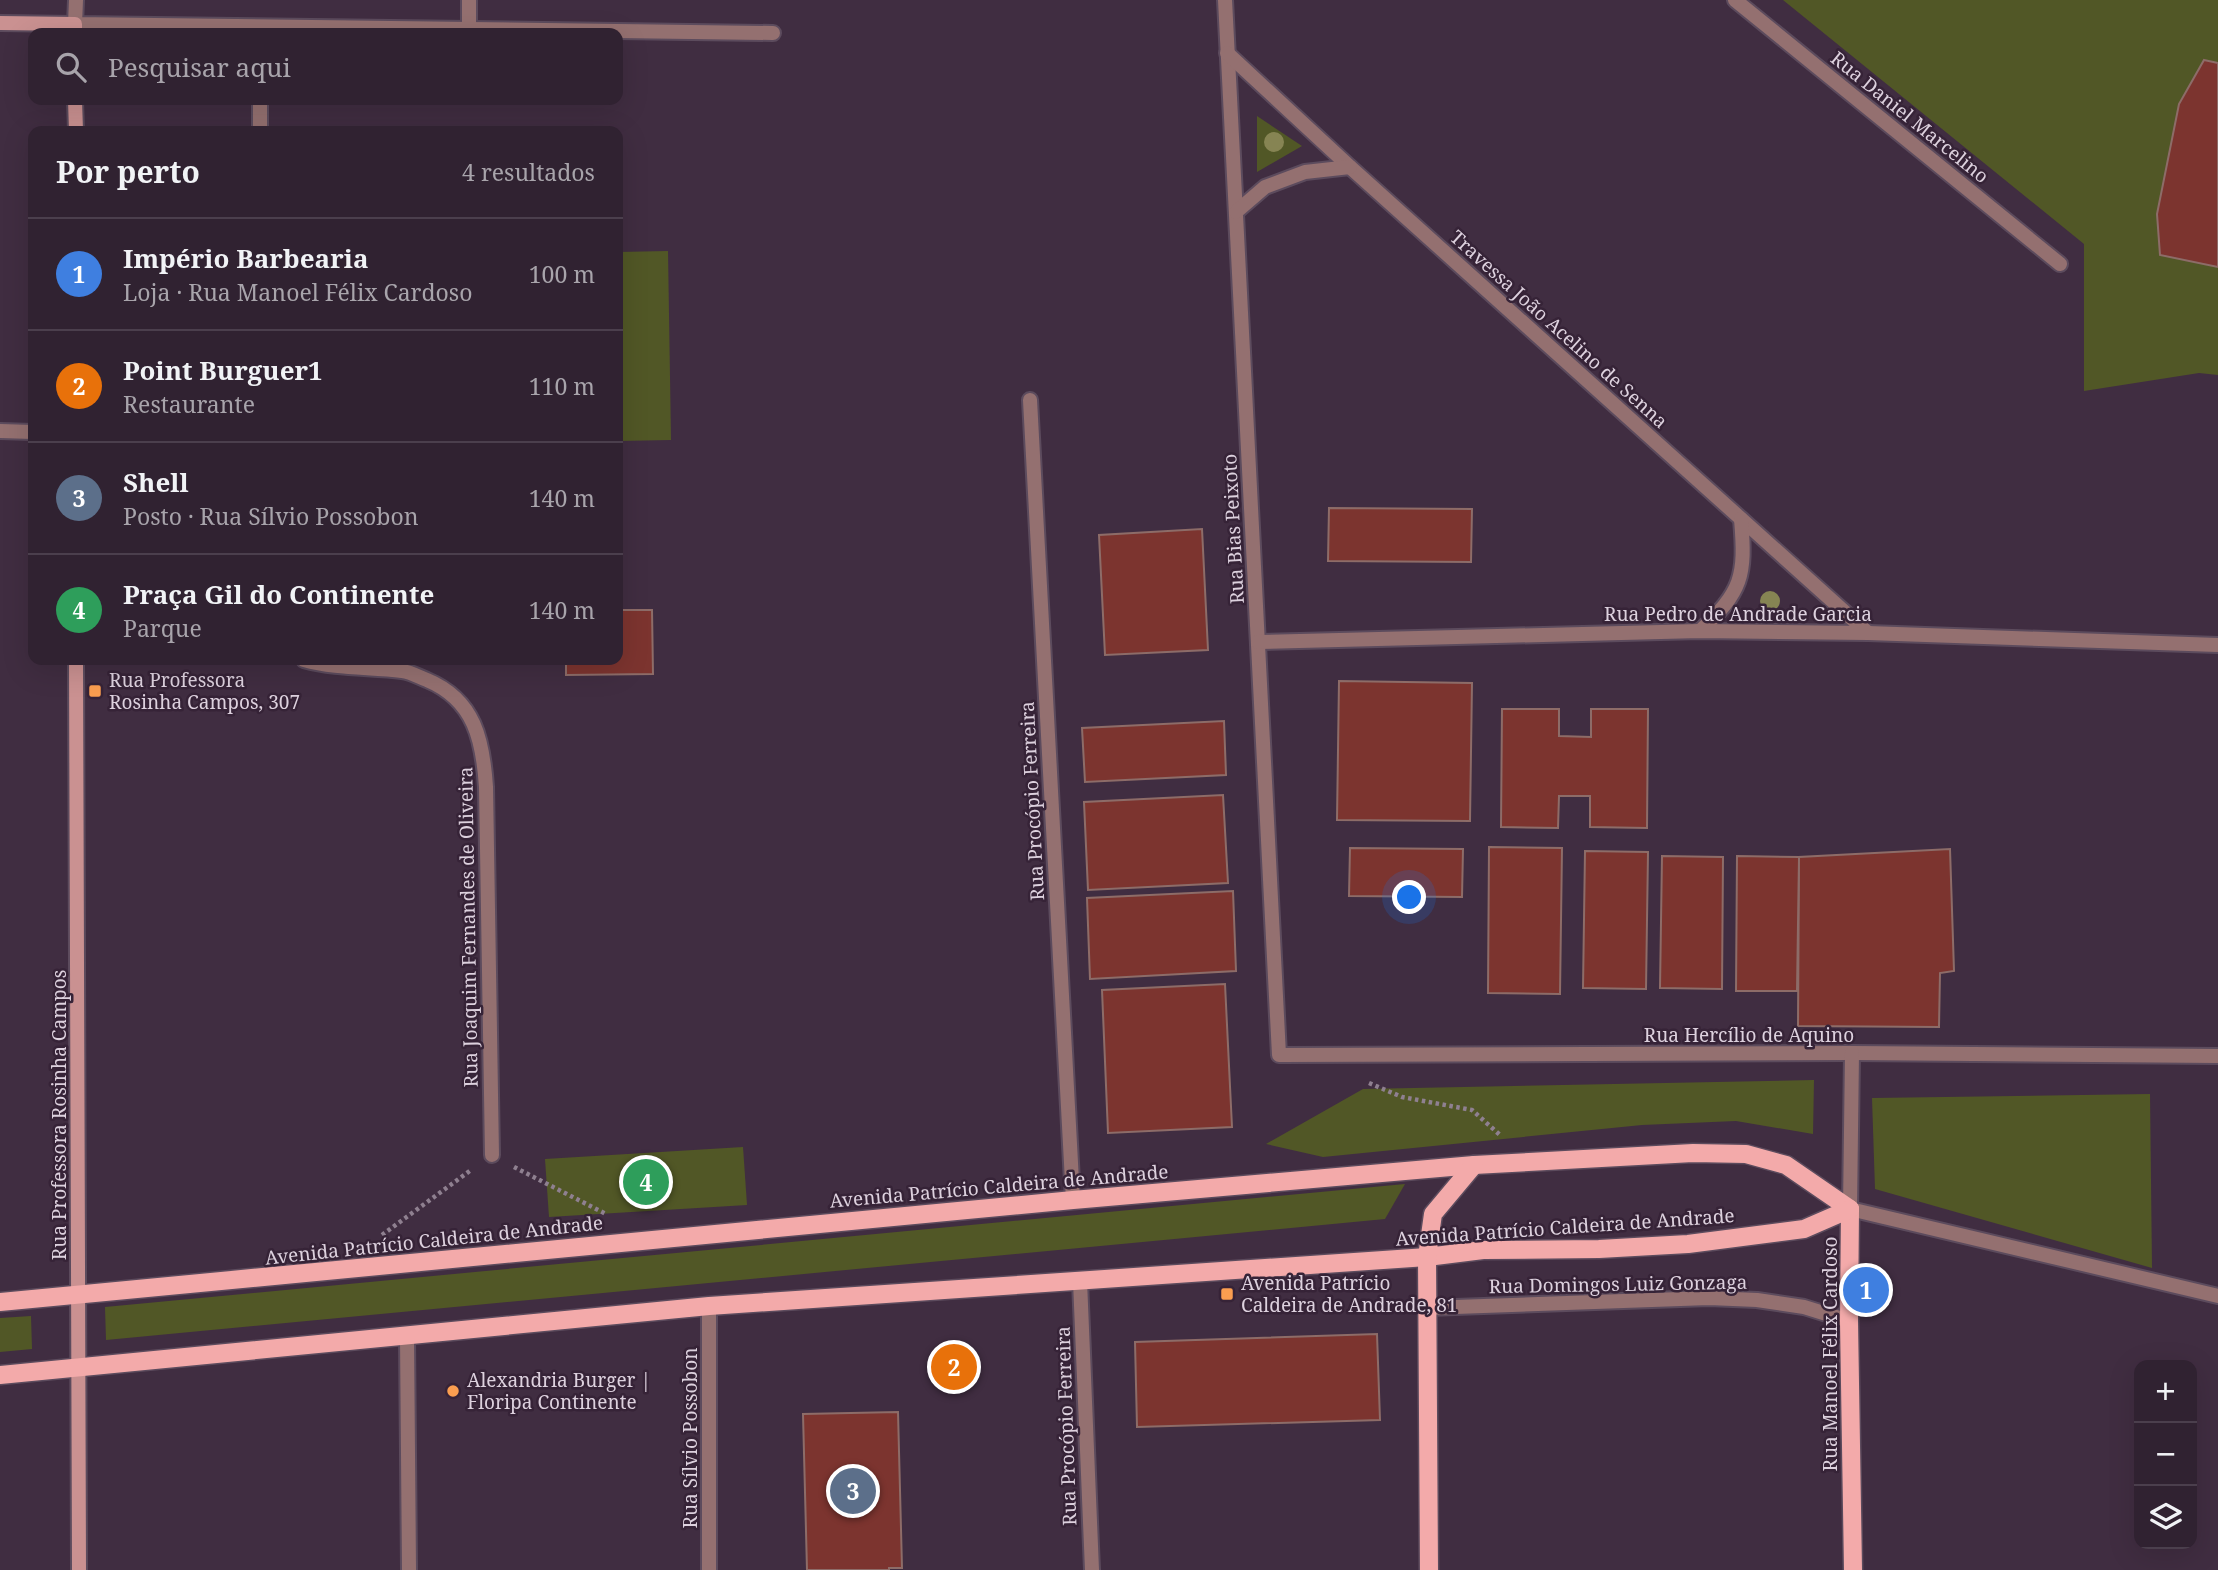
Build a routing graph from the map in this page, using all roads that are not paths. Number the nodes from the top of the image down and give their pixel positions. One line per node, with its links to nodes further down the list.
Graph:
1 (76, 0): 7 (street)
2 (469, 0): 8 (street)
3 (1224, 0): 11 (street, Rua Bias Peixoto)
4 (1735, 0): 18 (street, Rua Daniel Marcelino)
5 (0, 23): 6 (street)
6 (62, 28)
7 (75, 28)
8 (469, 28)
9 (623, 31): 10 (street)
10 (773, 33)
11 (1227, 53): 16 (street, Travessa João Acelino de Senna); 17 (street, Rua Bias Peixoto)
12 (75, 105): 14 (street)
13 (260, 105): 15 (street)
14 (76, 126)
15 (260, 126)
16 (1350, 167): 17 (street); 22 (street, Travessa João Acelino de Senna)
17 (1236, 212): 25 (street, Rua Bias Peixoto)
18 (2060, 264)
19 (1030, 400): 34 (street, Rua Procópio Ferreira)
20 (0, 431): 21 (street)
21 (28, 432)
22 (1741, 520): 23 (street); 24 (street, Travessa João Acelino de Senna)
23 (1700, 631): 24 (street, Rua Pedro de Andrade Garcia); 25 (street, Rua Pedro de Andrade Garcia)
24 (1868, 633): 26 (street, Rua Pedro de Andrade Garcia)
25 (1258, 642): 30 (street, Rua Bias Peixoto)
26 (2218, 645)
27 (76, 665): 38 (street, Rua Professora Rosinha Campos)
28 (324, 665): 32 (street, Rua Joaquim Fernandes de Oliveira)
29 (1852, 1053): 30 (street, Rua Hercílio de Aquino); 31 (street, Rua Hercílio de Aquino); 35 (street, Rua Manoel Félix Cardoso)
30 (1279, 1055)
31 (2218, 1056)
32 (492, 1155)
33 (1482, 1165): 34 (main road, Avenida Patrício Caldeira de Andrade); 35 (main road, Avenida Patrício Caldeira de Andrade); 36 (main road)
34 (1073, 1200): 38 (main road, Avenida Patrício Caldeira de Andrade)
35 (1850, 1209): 36 (main road, Avenida Patrício Caldeira de Andrade); 39 (street); 43 (main road, Rua Manoel Félix Cardoso)
36 (1427, 1257): 37 (main road, Avenida Patrício Caldeira de Andrade); 42 (main road)
37 (1080, 1281): 41 (main road, Avenida Patrício Caldeira de Andrade); 50 (street, Rua Procópio Ferreira)
38 (79, 1295): 40 (main road, Avenida Patrício Caldeira de Andrade); 45 (street, Rua Professora Rosinha Campos)
39 (2218, 1296)
40 (0, 1301)
41 (709, 1306): 44 (main road, Avenida Patrício Caldeira de Andrade); 49 (street, Rua Sílvio Possobon)
42 (1427, 1308): 43 (street, Rua Domingos Luiz Gonzaga); 51 (main road)
43 (1849, 1321): 52 (main road, Rua Manoel Félix Cardoso)
44 (407, 1336): 45 (main road, Avenida Patrício Caldeira de Andrade); 48 (street)
45 (79, 1367): 46 (main road, Avenida Patrício Caldeira de Andrade); 47 (street, Rua Professora Rosinha Campos)
46 (0, 1376)
47 (79, 1570)
48 (409, 1570)
49 (709, 1570)
50 (1092, 1570)
51 (1429, 1570)
52 (1853, 1570)

